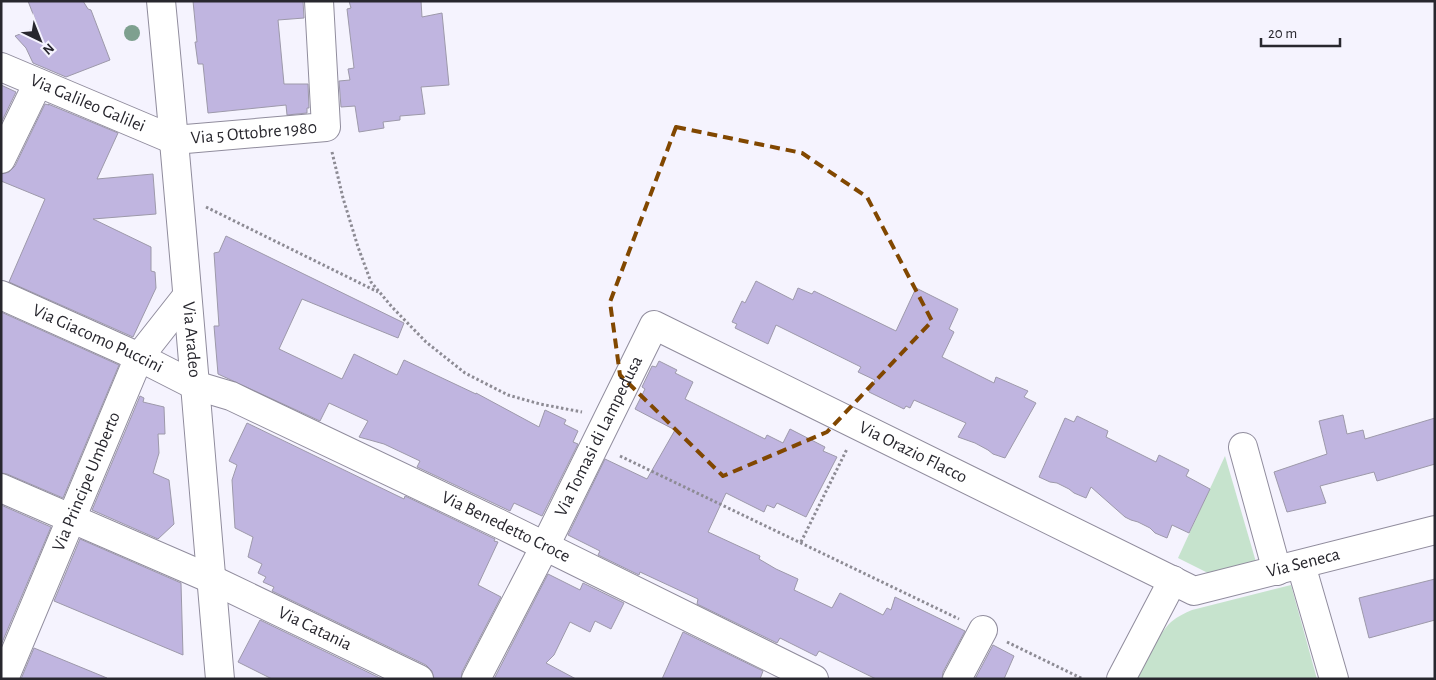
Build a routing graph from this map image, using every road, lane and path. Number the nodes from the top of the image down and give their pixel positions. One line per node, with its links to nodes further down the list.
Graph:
1 (161, 1): 6 (street, Via Aradeo)
2 (319, 1): 5 (street, Via 5 Ottobre 1980)
3 (1, 66): 4 (street, Via Galileo Galilei)
4 (38, 83): 6 (street, Via Galileo Galilei); 7 (street)
5 (326, 127): 6 (street, Via 5 Ottobre 1980); 9 (path)
6 (174, 140): 8 (street, Via Aradeo)
7 (1, 159)
8 (179, 194): 9 (path); 11 (street, Via Aradeo)
9 (380, 293): 15 (path)
10 (1, 295): 13 (street, Via Giacomo Puccini)
11 (187, 296): 13 (street, Via Principe Umberto); 14 (street, Via Aradeo)
12 (654, 326): 15 (street, Via Tomasi di Lampedusa); 16 (street, Via Orazio Flacco)
13 (139, 357): 14 (street, Via Giacomo Puccini); 20 (street, Via Principe Umberto)
14 (194, 385): 23 (street, Via Benedetto Croce); 25 (street, Via Aradeo)
15 (607, 421): 17 (street, Via Tomasi di Lampedusa)
16 (859, 426): 22 (path); 26 (street, Via Orazio Flacco)
17 (595, 445): 22 (path); 23 (street, Via Tomasi di Lampedusa)
18 (1243, 447): 24 (street)
19 (1, 488): 20 (street, Via Catania)
20 (70, 519): 25 (street, Via Catania); 29 (street, Via Principe Umberto)
21 (1435, 530): 24 (street, Via Seneca)
22 (801, 542): 27 (path)
23 (545, 546): 28 (street, Via Benedetto Croce); 32 (street, Via Tomasi di Lampedusa)
24 (1289, 568): 26 (street, Via Seneca); 37 (street)
25 (211, 579): 30 (street, Via Aradeo); 31 (street, Via Catania)
26 (1173, 580): 36 (street)
27 (983, 630): 34 (street); 35 (path)
28 (781, 672): 33 (street, Via Benedetto Croce)
29 (4, 679)
30 (220, 679)
31 (419, 679)
32 (476, 679)
33 (814, 679)
34 (957, 679)
35 (1083, 679)
36 (1121, 679)
37 (1334, 679)

